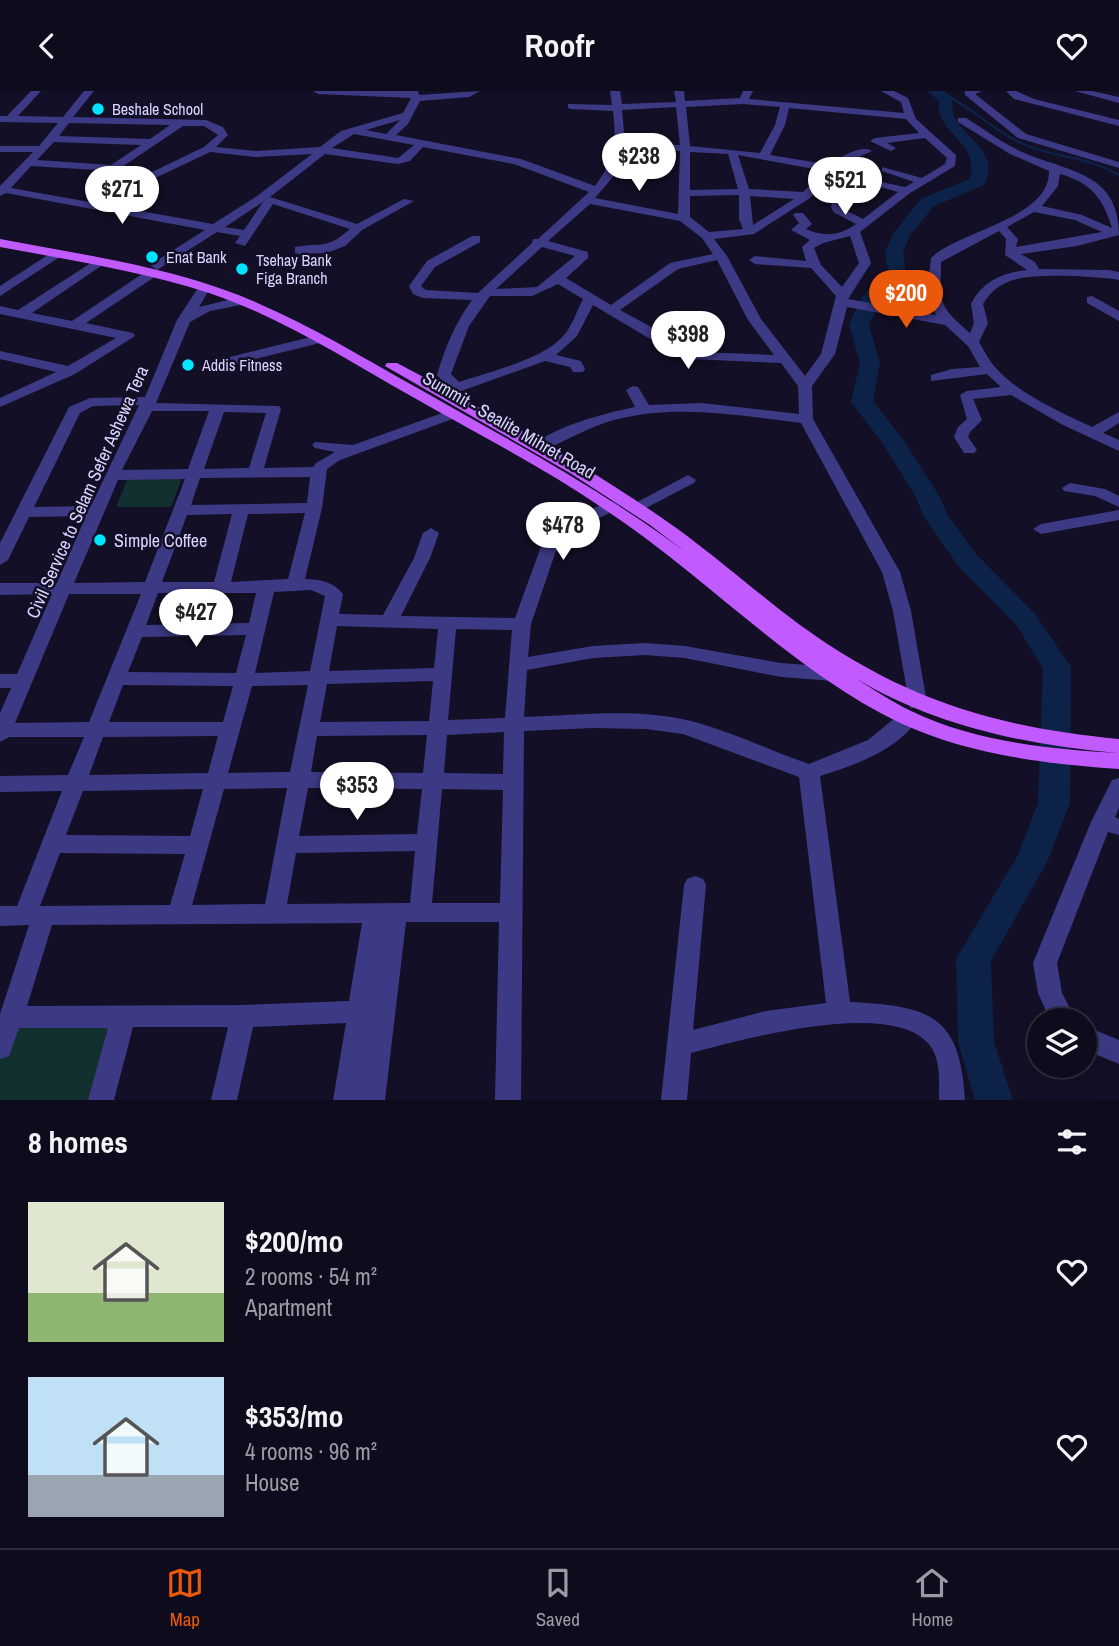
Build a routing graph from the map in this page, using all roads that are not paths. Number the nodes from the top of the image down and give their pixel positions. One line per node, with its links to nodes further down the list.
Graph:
1 (36, 91): 28 (street)
2 (89, 91): 29 (street)
3 (324, 91): 14 (street)
4 (475, 91): 13 (street)
5 (615, 91): 22 (street)
6 (679, 91): 19 (street)
7 (748, 91): 18 (street)
8 (886, 91): 15 (street)
9 (970, 91): 10 (street); 51 (street)
10 (977, 91)
11 (1011, 91): 33 (street)
12 (1080, 91): 17 (street)
13 (414, 94): 14 (street); 26 (street)
14 (388, 95): 20 (street)
15 (900, 96): 16 (street); 27 (street)
16 (873, 98)
17 (1119, 100)
18 (743, 101): 19 (street); 24 (street)
19 (681, 104): 22 (street); 41 (street)
20 (382, 105)
21 (570, 106): 22 (street)
22 (617, 106): 40 (street)
23 (807, 107): 24 (street); 27 (street); 32 (street)
24 (785, 108): 25 (street); 49 (street)
25 (753, 113)
26 (408, 115): 34 (street); 36 (street)
27 (908, 116): 35 (street)
28 (5, 119): 29 (street)
29 (67, 119): 31 (street); 37 (street)
30 (962, 120): 54 (street)
31 (182, 121): 38 (street); 45 (street)
32 (846, 123)
33 (1119, 123)
34 (354, 131): 36 (street); 46 (street)
35 (928, 135): 42 (street); 57 (street)
36 (388, 137): 39 (street)
37 (51, 139): 38 (street); 44 (street)
38 (150, 142): 52 (street)
39 (421, 143): 46 (street); 62 (street)
40 (620, 145): 41 (street); 62 (street)
41 (685, 147): 47 (street); 61 (street)
42 (891, 148)
43 (0, 149): 44 (street)
44 (42, 149): 50 (street)
45 (208, 149): 46 (street); 52 (street)
46 (322, 150): 64 (street)
47 (732, 151): 49 (street); 60 (street)
48 (867, 151): 55 (street)
49 (764, 156): 55 (street)
50 (30, 163): 52 (street); 58 (street)
51 (1119, 165)
52 (113, 168)
53 (886, 169): 57 (street)
54 (1054, 169): 66 (street); 74 (street)
55 (829, 173): 63 (street); 72 (street)
56 (871, 181): 59 (street)
57 (921, 181): 59 (street)
58 (3, 187): 69 (street)
59 (906, 191): 72 (street)
60 (744, 192): 61 (street); 63 (street); 73 (street)
61 (685, 193): 68 (street)
62 (592, 195): 68 (street); 78 (street)
63 (806, 196): 73 (street)
64 (265, 199): 69 (street); 69 (street); 71 (street)
65 (408, 201): 71 (street)
66 (1033, 208): 70 (street); 74 (street)
67 (799, 215): 77 (street)
68 (684, 218): 75 (street)
69 (216, 227): 87 (street)
70 (1001, 227): 81 (street); 103 (street)
71 (358, 228): 80 (street)
72 (859, 228): 77 (street); 94 (street)
73 (750, 232): 75 (street)
74 (1118, 234): 81 (street)
75 (706, 236): 83 (street)
76 (476, 239): 93 (street)
77 (818, 239): 86 (street)
78 (537, 242): 90 (street); 93 (street)
79 (1, 243): 82 (main road, Summit - Sealite Mihret Road); 87 (main road)
80 (299, 250)
81 (1009, 252): 88 (street)
82 (54, 254): 85 (main road, Summit - Sealite Mihret Road); 92 (street)
83 (721, 256): 99 (street); 109 (street)
84 (755, 260): 86 (street)
85 (97, 263): 87 (main road, Summit - Sealite Mihret Road); 100 (street)
86 (815, 265): 94 (street)
87 (155, 270): 91 (main road, Summit - Sealite Mihret Road); 104 (street); 116 (main road)
88 (1035, 273): 89 (street); 106 (street)
89 (1119, 277)
90 (558, 279): 93 (street); 95 (street)
91 (204, 288): 97 (main road, Summit - Sealite Mihret Road); 102 (street, Civil Service to Selam Sefer Ashewa Tera)
92 (0, 292)
93 (484, 294): 116 (street)
94 (843, 298): 103 (street); 115 (street)
95 (589, 299): 99 (street); 108 (street)
96 (1091, 300): 101 (street)
97 (240, 302): 102 (street); 105 (main road, Summit - Sealite Mihret Road)
98 (0, 310): 100 (street)
99 (611, 311): 109 (street)
100 (21, 314): 104 (street)
101 (1119, 317)
102 (184, 320): 120 (street, Civil Service to Selam Sefer Ashewa Tera)
103 (945, 321): 106 (street)
104 (75, 325): 113 (street)
105 (319, 339): 110 (street); 123 (main road, Summit - Sealite Mihret Road)
106 (972, 343): 112 (street)
107 (0, 355): 113 (street)
108 (544, 358): 111 (street); 116 (street)
109 (784, 359): 115 (street)
110 (227, 362)
111 (578, 369)
112 (990, 370): 114 (street); 118 (street)
113 (70, 372): 119 (street)
114 (936, 378)
115 (806, 386): 125 (street)
116 (450, 390): 126 (main road)
117 (633, 390): 122 (street)
118 (1015, 390): 127 (street); 131 (street)
119 (0, 403)
120 (147, 404): 121 (street); 134 (street, Civil Service to Selam Sefer Ashewa Tera); 145 (street)
121 (218, 407): 133 (street); 135 (street)
122 (643, 408): 125 (street); 129 (street)
123 (453, 414): 126 (main road, Summit - Sealite Mihret Road); 130 (street)
124 (1119, 417): 127 (street)
125 (806, 419): 171 (street)
126 (490, 427): 129 (main road); 139 (main road, Summit - Sealite Mihret Road)
127 (1093, 433): 128 (street)
128 (1119, 446)
129 (540, 447): 140 (main road)
130 (352, 450): 132 (street); 132 (street)
131 (970, 450)
132 (319, 469): 133 (street); 141 (street)
133 (255, 474): 135 (street)
134 (112, 475): 135 (street); 144 (street, Civil Service to Selam Sefer Ashewa Tera)
135 (194, 475): 143 (street)
136 (688, 480): 140 (street)
137 (1070, 488): 138 (street)
138 (1119, 502)
139 (612, 506): 160 (street); 165 (main road, Summit - Sealite Mihret Road)
140 (636, 507): 171 (main road)
141 (314, 508): 142 (street); 151 (street)
142 (241, 509): 143 (street); 153 (street)
143 (181, 510): 155 (street)
144 (97, 511): 145 (street); 152 (street, Civil Service to Selam Sefer Ashewa Tera)
145 (22, 512): 149 (street)
146 (1119, 515): 147 (street)
147 (1041, 529)
148 (431, 533): 158 (street)
149 (4, 544): 150 (street)
150 (0, 560)
151 (295, 585): 154 (street); 157 (street)
152 (64, 587): 155 (street); 156 (street); 170 (street, Civil Service to Selam Sefer Ashewa Tera)
153 (221, 587): 154 (street); 155 (street)
154 (267, 587): 161 (street)
155 (152, 588): 162 (street)
156 (0, 589)
157 (332, 619): 158 (street); 167 (street)
158 (388, 621): 159 (street)
159 (448, 623): 160 (street); 164 (street)
160 (522, 624): 163 (street)
161 (256, 629): 162 (street); 168 (street)
162 (135, 631): 166 (street)
163 (518, 666): 165 (street); 172 (street)
164 (443, 674): 167 (street); 174 (street)
165 (833, 674): 171 (main road, Summit - Sealite Mihret Road)
166 (115, 678): 168 (street); 173 (street)
167 (318, 678): 168 (street); 176 (street)
168 (244, 680): 175 (street)
169 (0, 681): 170 (street)
170 (23, 681): 177 (street, Civil Service to Selam Sefer Ashewa Tera)
171 (913, 711): 179 (main road); 181 (street)
172 (514, 724): 174 (street); 181 (street); 186 (street)
173 (96, 728): 175 (street); 177 (street); 185 (street)
174 (440, 728): 176 (street); 184 (street)
175 (229, 729): 183 (street)
176 (308, 729): 182 (street)
177 (1, 732)
178 (1119, 746): 179 (main road)
179 (1087, 752): 180 (main road)
180 (1119, 761)
181 (810, 772): 203 (street)
182 (299, 780): 183 (street); 184 (street); 193 (street)
183 (216, 781): 185 (street); 192 (street)
184 (433, 781): 186 (street); 190 (street)
185 (76, 782): 187 (street); 191 (street)
186 (514, 782): 195 (street)
187 (0, 784)
188 (1119, 786): 189 (street)
189 (1111, 825): 201 (street)
190 (427, 842): 193 (street); 197 (street)
191 (51, 844): 192 (street); 200 (street)
192 (200, 845): 196 (street)
193 (288, 845): 198 (street)
194 (695, 885): 208 (street)
195 (511, 912): 197 (street); 215 (street)
196 (179, 913): 198 (street); 200 (street)
197 (397, 913): 198 (street); 202 (street); 214 (street)
198 (274, 914)
199 (0, 916): 200 (street)
200 (35, 916): 205 (street)
201 (1054, 1008)
202 (359, 1012): 204 (street); 213 (street)
203 (839, 1012): 208 (street); 217 (street)
204 (243, 1016): 206 (street); 212 (street)
205 (11, 1017): 206 (street); 209 (street)
206 (123, 1019): 211 (street)
207 (1097, 1044): 210 (street)
208 (679, 1045): 216 (street)
209 (0, 1048)
210 (1119, 1052)
211 (101, 1100)
212 (224, 1100)
213 (346, 1100)
214 (373, 1100)
215 (508, 1100)
216 (674, 1100)
217 (952, 1100)

